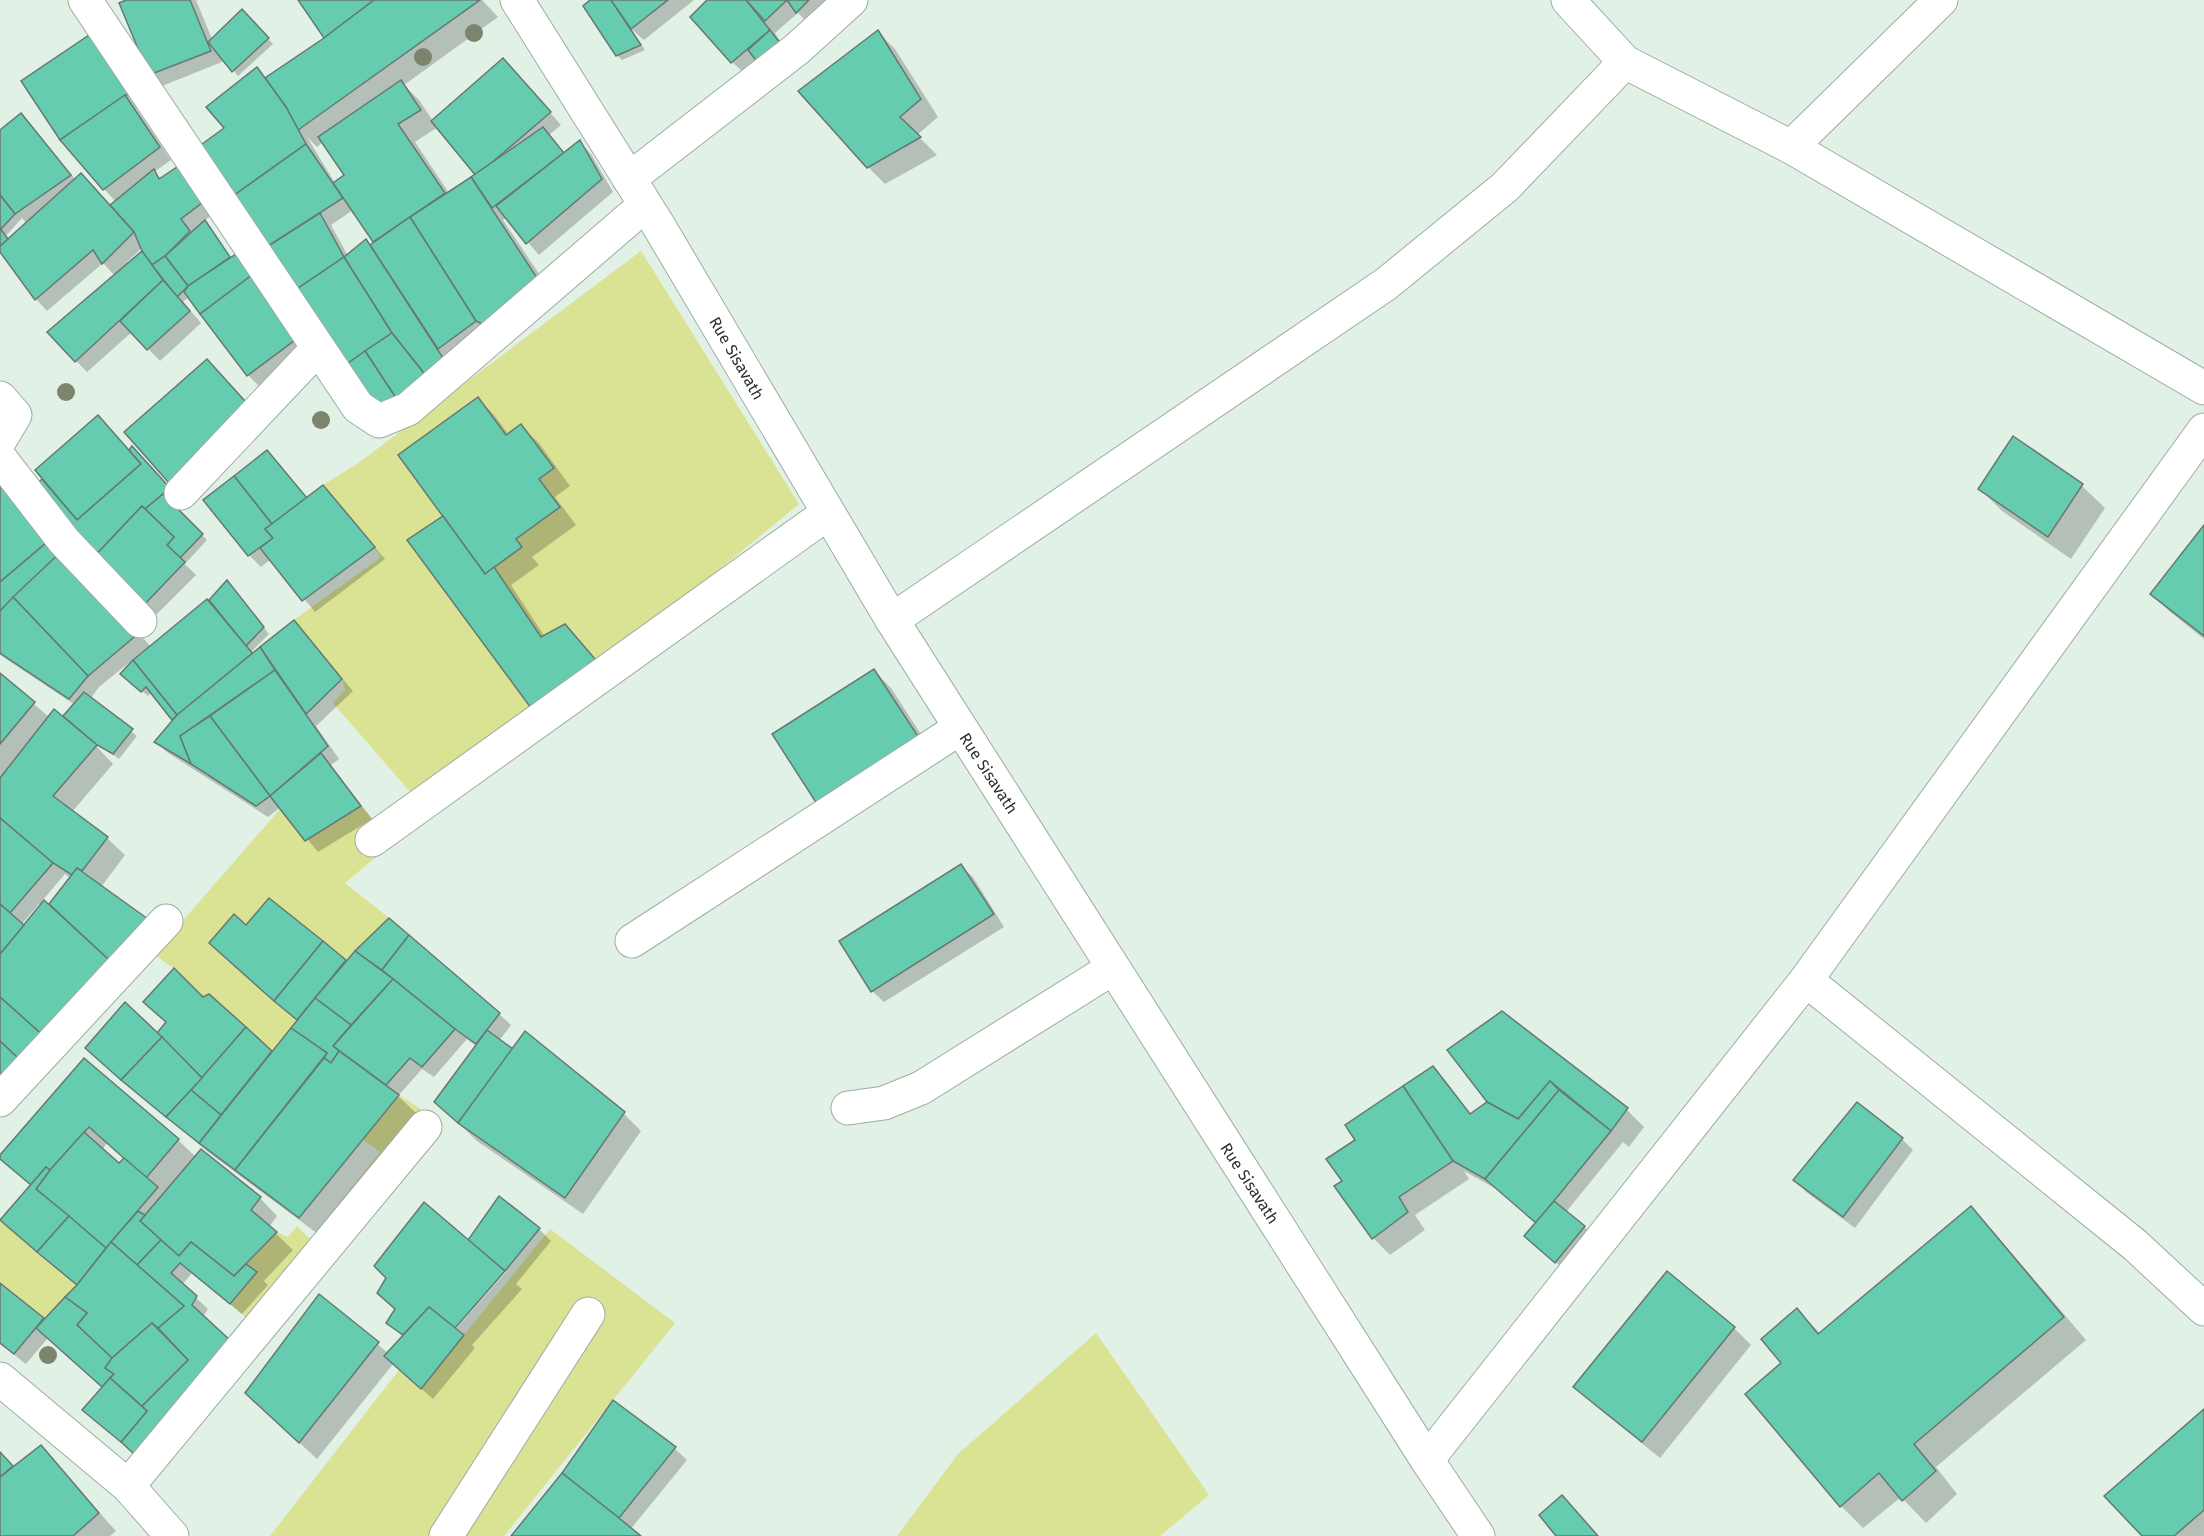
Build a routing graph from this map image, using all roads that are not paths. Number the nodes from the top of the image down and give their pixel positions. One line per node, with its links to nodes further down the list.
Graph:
1 (85, 0): 9 (street)
2 (517, 0): 8 (street, Rue Sisavath)
3 (851, 0): 8 (street)
4 (1568, 0): 6 (street)
5 (1941, 0): 7 (street)
6 (1625, 62): 7 (street); 17 (street)
7 (1791, 147): 10 (street)
8 (637, 192): 9 (street); 16 (street, Rue Sisavath)
9 (318, 348): 15 (street)
10 (2204, 388)
11 (0, 398): 13 (street)
12 (2204, 430): 24 (street)
13 (0, 440)
14 (0, 458): 18 (street)
15 (181, 493)
16 (828, 513): 17 (street, Rue Sisavath); 20 (street)
17 (892, 620): 19 (street, Rue Sisavath)
18 (140, 621)
19 (960, 728): 22 (street); 23 (street, Rue Sisavath)
20 (372, 840)
21 (166, 921): 25 (street)
22 (632, 941)
23 (1113, 968): 26 (street); 31 (street, Rue Sisavath)
24 (1806, 980): 28 (street); 31 (street)
25 (0, 1100)
26 (848, 1108)
27 (425, 1126): 32 (street)
28 (2204, 1309)
29 (588, 1314): 34 (street)
30 (0, 1379): 32 (street)
31 (1427, 1460): 35 (street, Rue Sisavath)
32 (128, 1486): 33 (street)
33 (172, 1536)
34 (446, 1536)
35 (1478, 1536)

